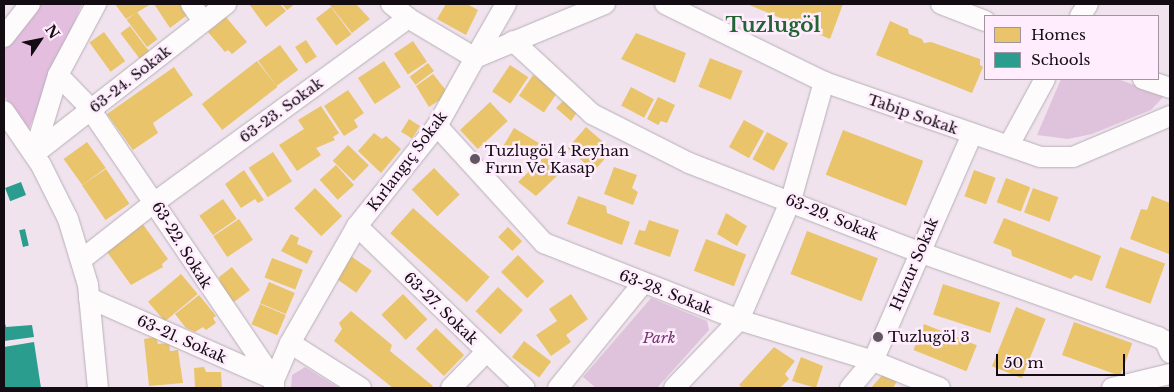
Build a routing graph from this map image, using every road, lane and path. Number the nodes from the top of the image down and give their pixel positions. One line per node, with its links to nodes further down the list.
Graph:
1 (30, 4): 15 (street)
2 (96, 4): 18 (street)
3 (191, 4): 13 (street)
4 (226, 4): 13 (street, 63-24. Sokak)
5 (391, 4): 12 (street)
6 (506, 4): 17 (street, Kırlangıç Sokak)
7 (605, 4): 16 (street)
8 (664, 4): 21 (street, Tabip Sokak)
9 (941, 4): 14 (street)
10 (1088, 4): 11 (street)
11 (1081, 15)
12 (408, 18): 17 (street); 31 (street, 63-23. Sokak)
13 (203, 21): 23 (street, 63-24. Sokak)
14 (984, 21)
15 (4, 37)
16 (513, 41): 17 (street); 30 (street, 63-29. Sokak)
17 (475, 58): 26 (street, Kırlangıç Sokak)
18 (58, 75): 23 (street, 63-22. Sokak); 29 (street)
19 (1044, 80): 28 (street)
20 (1146, 80): 22 (street)
21 (824, 82): 27 (street, Tabip Sokak); 30 (street)
22 (1170, 88)
23 (91, 110): 29 (street, 63-24. Sokak); 31 (street, 63-22. Sokak)
24 (4, 111): 29 (street)
25 (1170, 116): 28 (street, Tabip Sokak)
26 (437, 126): 32 (street, Kırlangıç Sokak); 35 (street, 63-28. Sokak)
27 (972, 134): 28 (street, Tabip Sokak); 33 (street, Huzur Sokak)
28 (1009, 145)
29 (34, 154): 34 (street)
30 (791, 200): 33 (street, 63-29. Sokak); 37 (street)
31 (155, 202): 34 (street, 63-23. Sokak); 43 (street, 63-22. Sokak)
32 (357, 226): 39 (street, Kırlangıç Sokak); 40 (street, 63-27. Sokak)
33 (919, 252): 38 (street, 63-29. Sokak); 41 (street, Huzur Sokak)
34 (81, 260): 36 (street)
35 (643, 283): 37 (street, 63-28. Sokak); 48 (street)
36 (89, 298): 43 (street, 63-21. Sokak); 44 (street)
37 (739, 320): 41 (street, 63-28. Sokak); 49 (street)
38 (1169, 340)
39 (290, 343): 43 (street, Kırlangıç Sokak); 45 (street)
40 (486, 352): 46 (street); 47 (street, 63-27. Sokak)
41 (873, 361): 50 (street, Huzur Sokak); 51 (street, 63-28. Sokak)
42 (1170, 374): 52 (street)
43 (274, 384)
44 (98, 388)
45 (362, 388)
46 (450, 388)
47 (525, 388)
48 (558, 388)
49 (674, 388)
50 (850, 388)
51 (940, 388)
52 (1112, 388)

